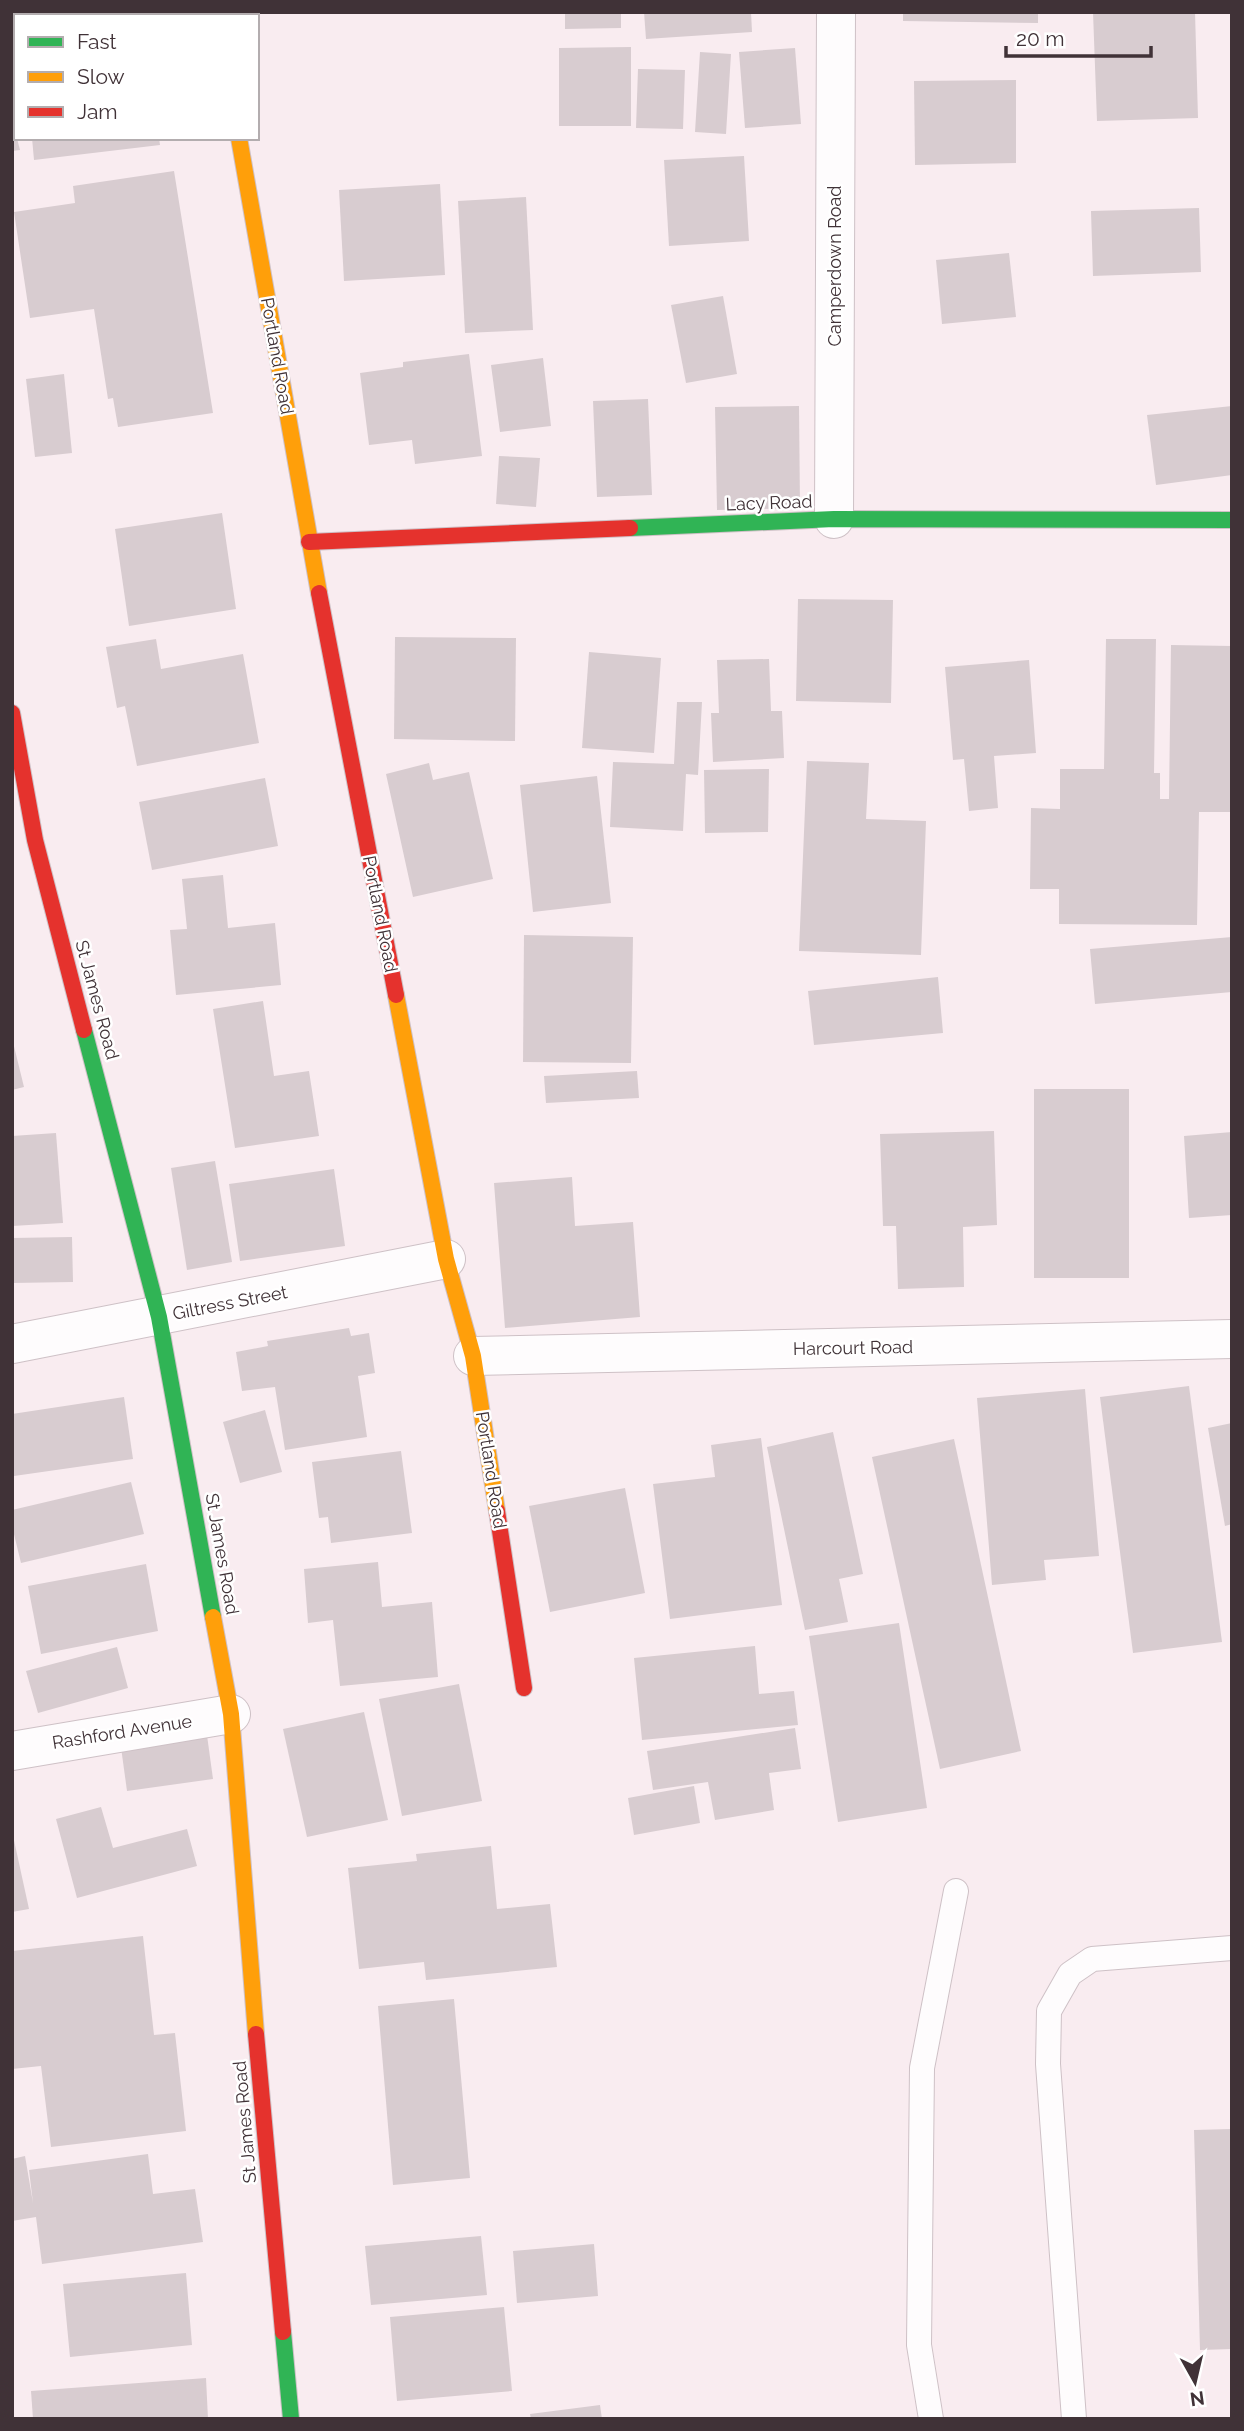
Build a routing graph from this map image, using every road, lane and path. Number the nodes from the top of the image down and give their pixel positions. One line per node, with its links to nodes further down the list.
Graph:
1 (836, 12): 3 (street, Camperdown Road)
2 (239, 140): 5 (street, Portland Road)
3 (834, 519): 4 (street, Lacy Road); 5 (street, Lacy Road)
4 (1232, 520)
5 (309, 542): 8 (street, Portland Road)
6 (12, 713): 7 (street, St James Road)
7 (24, 842): 9 (street, St James Road)
8 (446, 1259): 9 (street, Giltress Street); 12 (street, Portland Road)
9 (159, 1317): 11 (street, Giltress Street); 14 (street, St James Road)
10 (1232, 1339): 12 (street, Harcourt Road)
11 (12, 1345)
12 (473, 1356): 13 (street, Portland Road)
13 (524, 1688)
14 (231, 1714): 15 (street, Rashford Avenue); 18 (street, St James Road)
15 (12, 1751)
16 (956, 1891): 19 (lane)
17 (1232, 1948): 20 (lane)
18 (291, 2419)
19 (931, 2419)
20 (1074, 2419)

